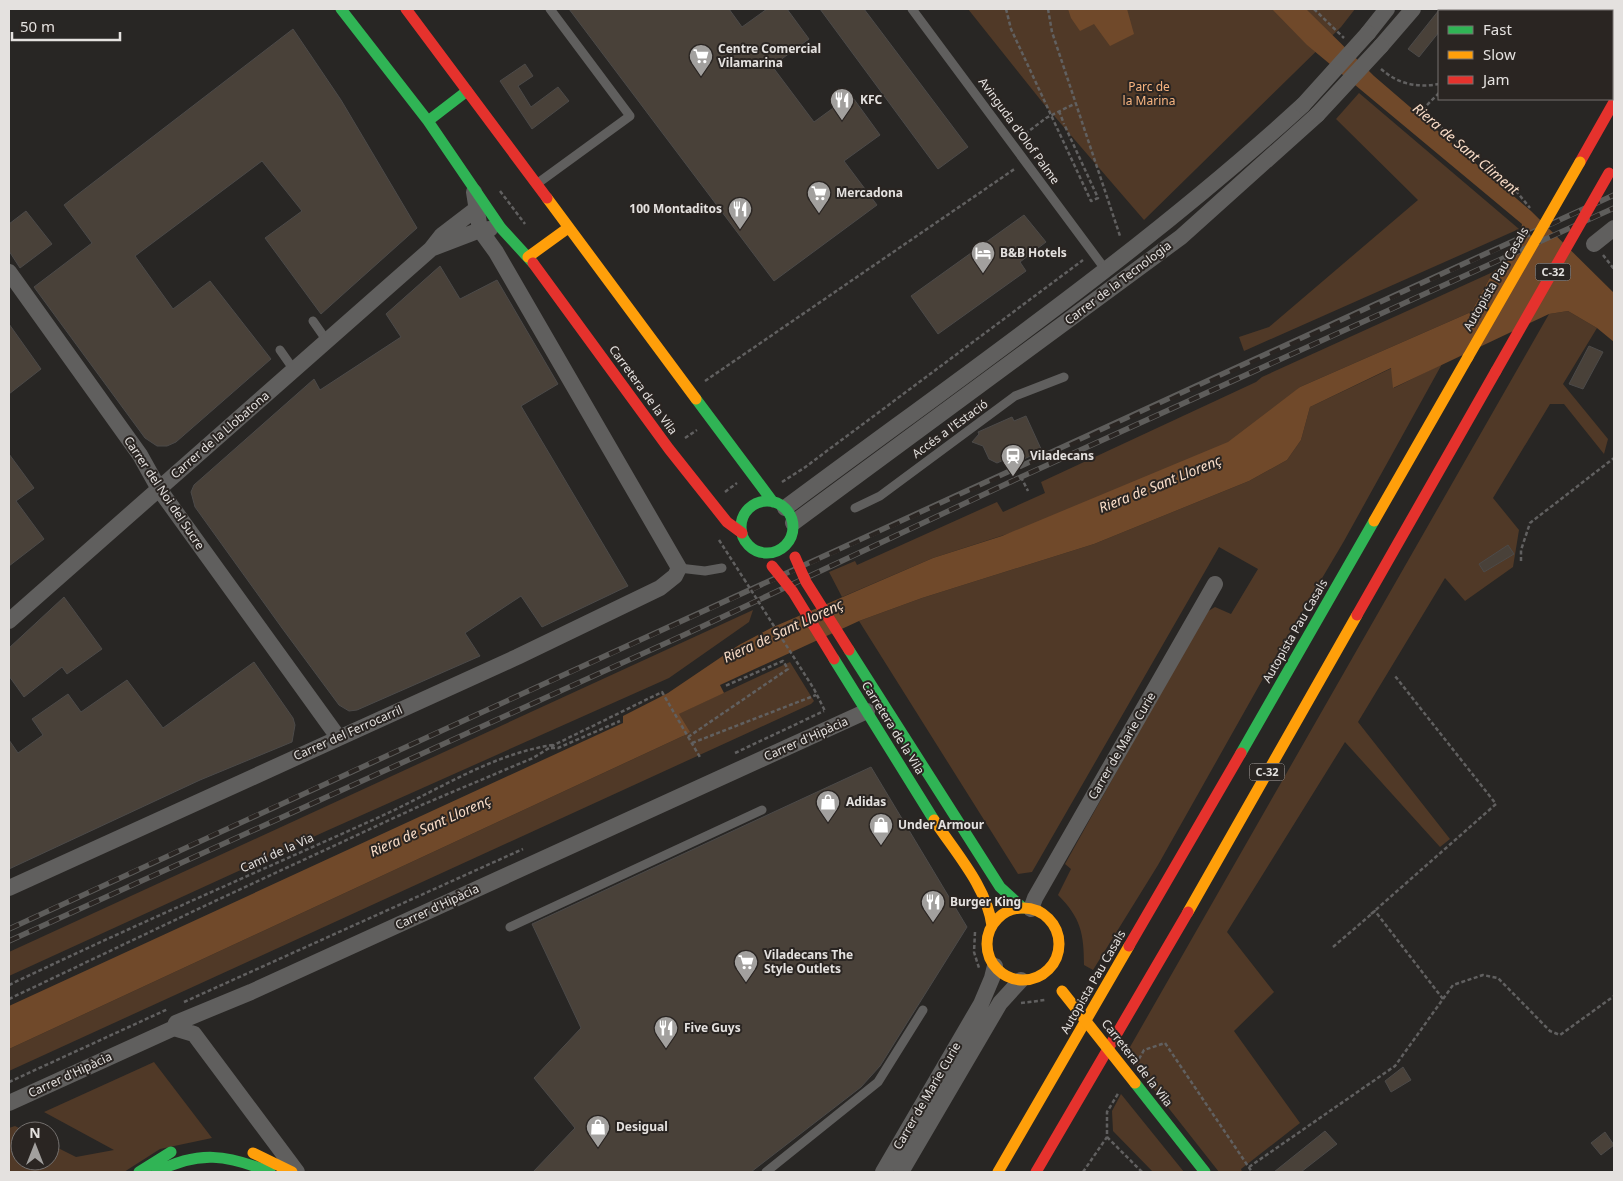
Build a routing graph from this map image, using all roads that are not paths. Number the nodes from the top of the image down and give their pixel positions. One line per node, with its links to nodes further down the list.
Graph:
1 (341, 9): 9 (main road, Carretera de la Vila)
2 (406, 9): 7 (main road)
3 (550, 9): 11 (lane)
4 (912, 9): 21 (lane, Avinguda d'Olof Palme)
5 (1387, 9): 21 (street, Carrer de la Tecnologia, bridge)
6 (1413, 9): 31 (street, Carrer de la Tecnologia, bridge)
7 (467, 91): 9 (main road); 11 (main road)
8 (1614, 102): 54 (main road, Autopista Pau Casals / C-32, bridge)
9 (428, 121): 12 (main road, Carretera de la Vila)
10 (1612, 169): 67 (main road, C-32, bridge)
11 (536, 185): 15 (main road)
12 (473, 187): 13 (street); 14 (main road, Carretera de la Vila)
13 (476, 208): 17 (street); 19 (street, Carrer de la Llobatona)
14 (501, 228): 17 (street, Carrer de la Llobatona); 20 (main road, Carretera de la Vila)
15 (568, 228): 20 (main road); 29 (main road)
16 (1614, 228): 18 (street)
17 (480, 230): 19 (street, Carrer de la Llobatona); 35 (street)
18 (1594, 244)
19 (431, 249): 24 (street, Carrer de la Llobatona)
20 (528, 257): 32 (main road, Carretera de la Vila)
21 (1105, 269): 29 (street, Carrer de la Tecnologia)
22 (9, 272): 28 (street, Carrer del Noi del Sucre)
23 (313, 321): 24 (lane)
24 (327, 341): 26 (street, Carrer de la Llobatona)
25 (280, 350): 26 (lane)
26 (294, 370): 28 (street, Carrer de la Llobatona)
27 (1064, 377): 30 (lane, Accés a l'Estació)
28 (159, 489): 38 (street, Carrer de la Llobatona); 40 (street, Carrer del Noi del Sucre)
29 (779, 505): 31 (main road); 32 (main road)
30 (855, 508)
31 (793, 523): 33 (main road)
32 (742, 533): 34 (main road)
33 (788, 543): 34 (main road); 43 (main road, Carretera de la Vila, bridge)
34 (758, 552): 39 (main road, Carretera de la Vila, bridge)
35 (680, 568): 36 (lane); 40 (street, Carrer del Ferrocarril)
36 (722, 568)
37 (1215, 584): 43 (street, Carrer de Marie Curie)
38 (9, 621)
39 (867, 711): 45 (main road, Carretera de la Vila); 49 (street, Carrer d'Hipàcia)
40 (338, 737): 42 (street, Carrer del Ferrocarril)
41 (762, 810): 44 (lane)
42 (9, 888)
43 (1027, 909): 45 (main road); 47 (main road)
44 (510, 926)
45 (992, 926): 46 (main road)
46 (995, 966): 48 (main road); 63 (street, Carrer de Marie Curie)
47 (1047, 971): 48 (main road); 68 (main road, Carretera de la Vila, bridge)
48 (1021, 980): 64 (street, Carrer de Marie Curie)
49 (229, 1002): 51 (street, Carrer d'Hipàcia); 52 (street)
50 (923, 1010): 62 (lane)
51 (174, 1028): 52 (street); 53 (street, Carrer d'Hipàcia)
52 (198, 1040): 61 (street)
53 (9, 1102)
54 (1016, 1142): 65 (main road); 66 (main road, Autopista Pau Casals / C-32)
55 (182, 1149): 57 (main road)
56 (245, 1150): 60 (main road)
57 (139, 1172)
58 (157, 1172): 59 (main road)
59 (270, 1172)
60 (292, 1172)
61 (297, 1172)
62 (766, 1172)
63 (883, 1172)
64 (901, 1172)
65 (992, 1172)
66 (998, 1172)
67 (1036, 1172)
68 (1205, 1172)

